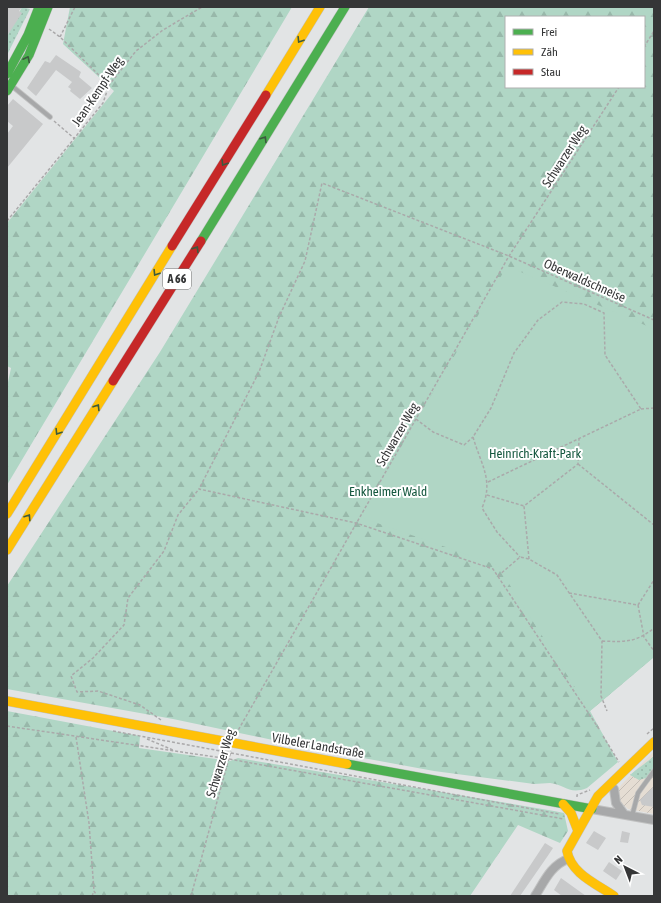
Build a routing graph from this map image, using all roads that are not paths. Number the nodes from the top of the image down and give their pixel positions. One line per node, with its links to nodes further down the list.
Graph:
1 (39, 7): 5 (main road)
2 (48, 7): 6 (main road, one-way to 2)
3 (320, 7): 8 (main road, A 66, one-way to 8)
4 (345, 7): 9 (main road, A 66, one-way to 4)
5 (7, 74)
6 (8, 86): 7 (lane)
7 (50, 117)
8 (7, 514)
9 (7, 550)
10 (7, 701): 16 (main road, Vilbeler Landstraße)
11 (654, 742): 12 (main road)
12 (644, 752): 14 (main road); 15 (main road)
13 (654, 771): 18 (lane)
14 (614, 789): 17 (main road); 18 (street)
15 (603, 790): 16 (main road); 17 (main road)
16 (563, 804): 17 (main road, Vilbeler Landstraße); 20 (main road)
17 (592, 809): 18 (street, Vilbeler Landstraße); 20 (main road)
18 (628, 815): 19 (street, Vilbeler Landstraße)
19 (654, 820)
20 (578, 831): 21 (main road)
21 (568, 859): 22 (street); 23 (main road)
22 (535, 896)
23 (614, 896)

